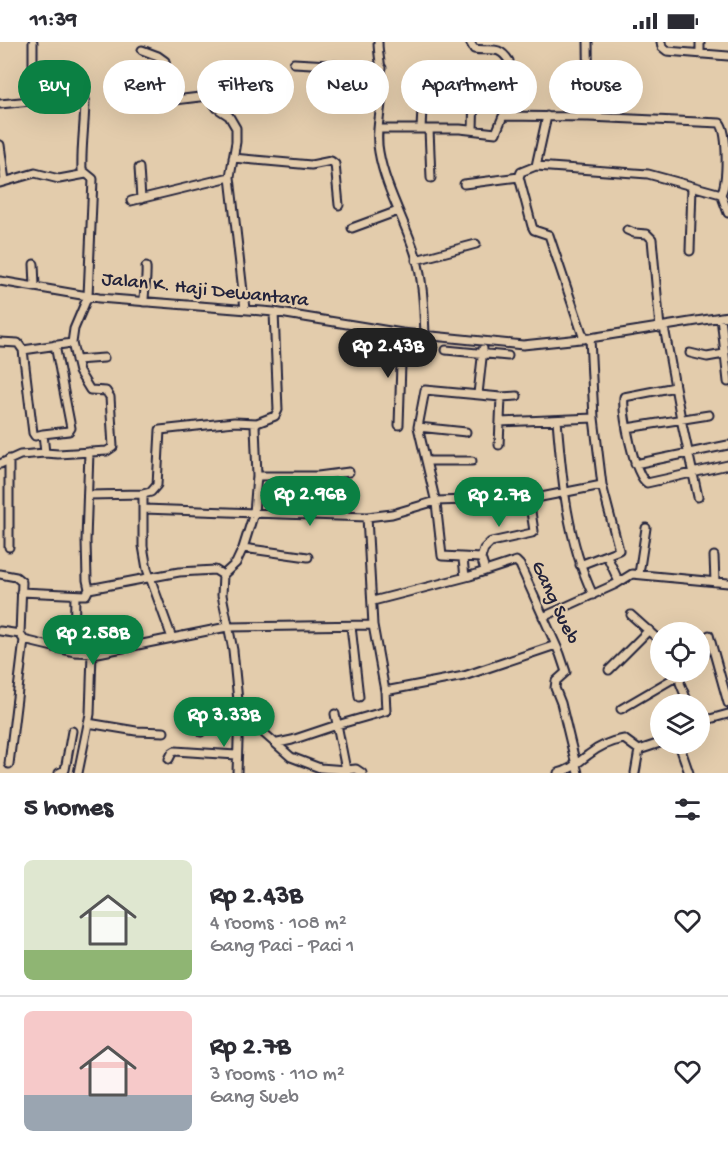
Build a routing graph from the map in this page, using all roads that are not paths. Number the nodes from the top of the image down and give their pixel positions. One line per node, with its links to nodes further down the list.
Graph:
1 (33, 42): 10 (street)
2 (378, 42): 12 (street)
3 (470, 42): 13 (street)
4 (588, 42): 24 (street)
5 (700, 42): 8 (street)
6 (661, 44): 8 (street)
7 (142, 50): 11 (street)
8 (700, 54): 9 (street)
9 (728, 56)
10 (33, 60)
11 (164, 60)
12 (381, 60)
13 (508, 60)
14 (294, 63): 15 (street)
15 (306, 64)
16 (185, 99): 29 (street)
17 (18, 102): 18 (street)
18 (0, 104)
19 (85, 114): 32 (street)
20 (379, 114): 25 (street)
21 (424, 114): 26 (street)
22 (473, 114): 27 (street)
23 (547, 116): 24 (street); 27 (street); 30 (street)
24 (589, 117): 33 (street)
25 (379, 129): 26 (street); 44 (street)
26 (425, 129): 27 (street); 36 (street)
27 (473, 130)
28 (0, 145): 37 (street)
29 (233, 158): 34 (street); 43 (street)
30 (536, 166): 35 (street); 39 (street)
31 (140, 168): 41 (street)
32 (89, 176): 37 (street); 55 (street)
33 (727, 176): 40 (street)
34 (230, 177): 41 (street); 57 (street)
35 (519, 177): 38 (street); 63 (street)
36 (431, 178)
37 (2, 182)
38 (464, 184)
39 (692, 187): 40 (street); 49 (street)
40 (721, 194): 45 (street)
41 (141, 199): 42 (street)
42 (131, 201)
43 (339, 205)
44 (398, 211): 46 (street); 50 (street)
45 (728, 213)
46 (352, 228)
47 (627, 230): 60 (street)
48 (476, 244): 50 (street)
49 (690, 251)
50 (416, 260): 62 (street)
51 (34, 264): 54 (street)
52 (146, 267): 56 (street)
53 (0, 281): 54 (street, Jalan K. Haji Dewantara)
54 (35, 286): 55 (street, Jalan K. Haji Dewantara)
55 (88, 296): 56 (street, Jalan K. Haji Dewantara); 66 (street)
56 (144, 302): 57 (street, Jalan K. Haji Dewantara)
57 (245, 309): 58 (street, Jalan K. Haji Dewantara)
58 (274, 312): 61 (street, Jalan K. Haji Dewantara); 86 (street)
59 (724, 316): 60 (street, Jalan K. Haji Dewantara); 72 (street)
60 (662, 327): 63 (street, Jalan K. Haji Dewantara); 77 (street)
61 (402, 333): 62 (street, Jalan K. Haji Dewantara); 87 (street)
62 (425, 335): 65 (street, Jalan K. Haji Dewantara)
63 (587, 339): 65 (street, Jalan K. Haji Dewantara); 82 (street)
64 (0, 342): 68 (street)
65 (483, 342): 70 (street)
66 (72, 344): 67 (street); 75 (street)
67 (55, 345): 68 (street); 91 (street)
68 (23, 350): 91 (street)
69 (446, 350): 70 (street)
70 (482, 353): 73 (street); 78 (street)
71 (690, 353): 72 (street)
72 (724, 354): 76 (street)
73 (508, 356)
74 (104, 358): 75 (street)
75 (76, 360): 94 (street)
76 (728, 382)
77 (675, 387): 83 (street); 89 (street)
78 (478, 394): 80 (street); 88 (street)
79 (518, 396): 80 (street)
80 (501, 397): 85 (street)
81 (709, 415): 83 (street)
82 (594, 418): 84 (street); 106 (street)
83 (681, 419): 89 (street); 96 (street)
84 (557, 420): 85 (street); 107 (street)
85 (500, 422): 92 (street)
86 (257, 423): 105 (street); 108 (street)
87 (399, 425)
88 (418, 427): 90 (street); 98 (street)
89 (627, 428): 101 (street)
90 (466, 432)
91 (43, 434): 95 (street)
92 (499, 446)
93 (728, 446): 96 (street)
94 (89, 452): 95 (street); 109 (street)
95 (45, 453): 97 (street)
96 (688, 455): 101 (street); 104 (street)
97 (9, 459): 100 (street); 117 (street)
98 (427, 461): 99 (street); 112 (street)
99 (472, 461)
100 (0, 464)
101 (635, 464): 104 (street)
102 (728, 465): 104 (street)
103 (349, 472): 105 (street)
104 (693, 474): 110 (street)
105 (257, 476): 114 (street)
106 (602, 484): 107 (street); 119 (street)
107 (563, 493): 111 (street); 124 (street)
108 (143, 494): 109 (street); 113 (street)
109 (88, 495): 134 (street)
110 (698, 497)
111 (529, 499): 112 (street); 122 (street)
112 (436, 501): 115 (street); 123 (street)
113 (144, 509): 114 (street); 130 (street)
114 (254, 513): 115 (street); 118 (street)
115 (367, 517): 138 (street)
116 (646, 528): 126 (street)
117 (9, 547)
118 (243, 548): 121 (street); 128 (street)
119 (607, 555): 124 (street); 131 (street)
120 (714, 556): 132 (street)
121 (308, 557)
122 (481, 558): 123 (street); 125 (street)
123 (463, 559): 129 (street)
124 (580, 566): 137 (street)
125 (485, 570): 129 (street, Gang Sueb); 140 (street, Gang Sueb)
126 (639, 573): 131 (street); 132 (street)
127 (0, 574): 135 (street)
128 (223, 575): 130 (street); 143 (street)
129 (465, 577): 138 (street, Gang Sueb)
130 (151, 579): 134 (street); 147 (street)
131 (619, 582): 137 (street)
132 (715, 582): 133 (street)
133 (728, 583)
134 (89, 589): 136 (street)
135 (21, 592): 136 (street); 146 (street)
136 (75, 595): 150 (street)
137 (593, 595): 140 (street)
138 (373, 601): 141 (street)
139 (631, 615): 144 (street)
140 (543, 617): 149 (street, Gang Sueb)
141 (373, 625): 142 (street); 154 (street)
142 (351, 626): 143 (street); 155 (street)
143 (227, 627): 147 (street); 162 (street)
144 (649, 630): 152 (street)
145 (0, 631): 146 (street)
146 (22, 637): 150 (street); 173 (street)
147 (172, 638): 151 (street)
148 (710, 639): 156 (street)
149 (556, 645): 154 (street); 174 (street, Gang Sueb)
150 (74, 652): 151 (street)
151 (92, 653): 161 (street)
152 (609, 670)
153 (667, 682): 157 (street)
154 (385, 691): 163 (street)
155 (359, 697)
156 (728, 703)
157 (621, 709)
158 (335, 714): 163 (street)
159 (728, 714): 160 (street)
160 (710, 719)
161 (88, 723): 165 (street); 177 (street)
162 (238, 723): 166 (street); 171 (street); 175 (street)
163 (337, 725): 167 (street); 175 (street)
164 (72, 730): 176 (street)
165 (164, 732)
166 (201, 732)
167 (278, 743)
168 (650, 746): 169 (street)
169 (639, 750): 174 (street); 182 (street)
170 (682, 754): 183 (street)
171 (236, 755): 172 (street); 178 (street)
172 (169, 759)
173 (9, 764)
174 (577, 765): 180 (street); 181 (street)
175 (346, 770): 179 (street)
176 (58, 773)
177 (78, 773)
178 (237, 773)
179 (362, 773)
180 (558, 773)
181 (578, 773)
182 (635, 773)
183 (689, 773)

